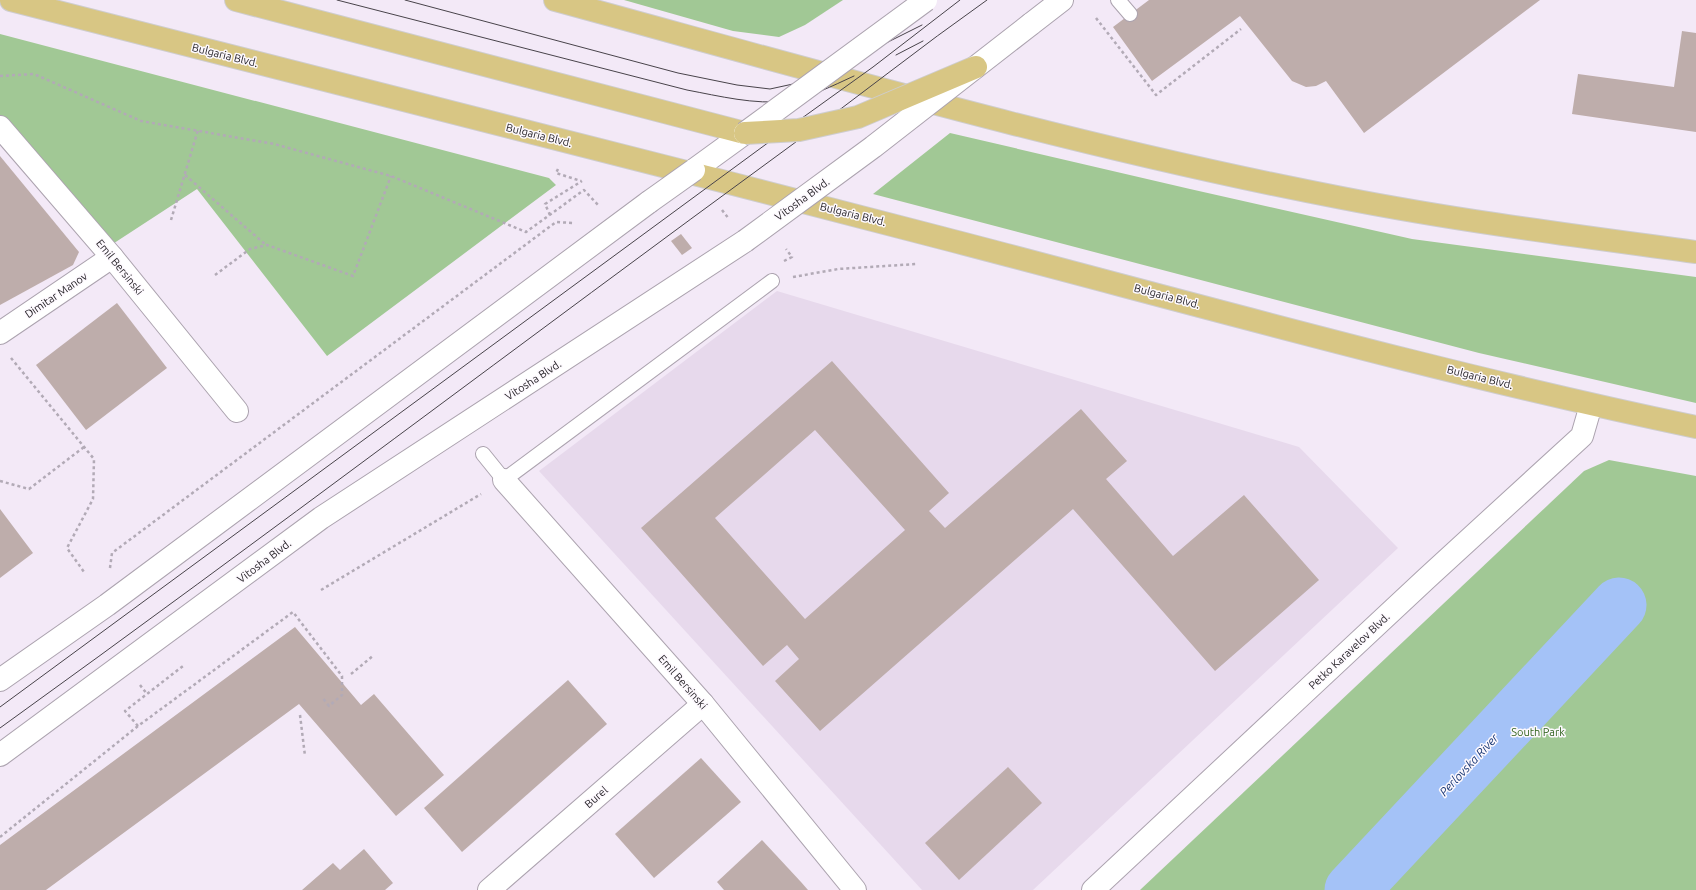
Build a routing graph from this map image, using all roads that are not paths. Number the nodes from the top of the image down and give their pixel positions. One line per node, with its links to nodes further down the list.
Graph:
1 (11, 0): 15 (main road, Bulgaria Blvd.)
2 (236, 0): 10 (main road)
3 (555, 0): 11 (main road)
4 (926, 0): 10 (street, bridge)
5 (1062, 0): 8 (street, Vitosha Blvd., bridge)
6 (1118, 0): 7 (lane)
7 (1130, 14)
8 (976, 67): 10 (main road, bridge); 22 (street, Vitosha Blvd., bridge)
9 (0, 127): 12 (street, Emil Bersinski)
10 (745, 133): 20 (street, bridge)
11 (1696, 252)
12 (112, 257): 14 (street, Dimitar Manov); 16 (street, Emil Bersinski)
13 (772, 281): 19 (lane)
14 (0, 333)
15 (1591, 405): 17 (main road, Bulgaria Blvd.); 25 (street, Petko Karavelov Blvd.)
16 (237, 411)
17 (1696, 427)
18 (483, 454): 19 (lane)
19 (504, 480): 21 (street, Emil Bersinski)
20 (0, 680)
21 (703, 704): 23 (street, Burel); 24 (street, Emil Bersinski)
22 (0, 755)
23 (490, 890)
24 (855, 890)
25 (1093, 890)

